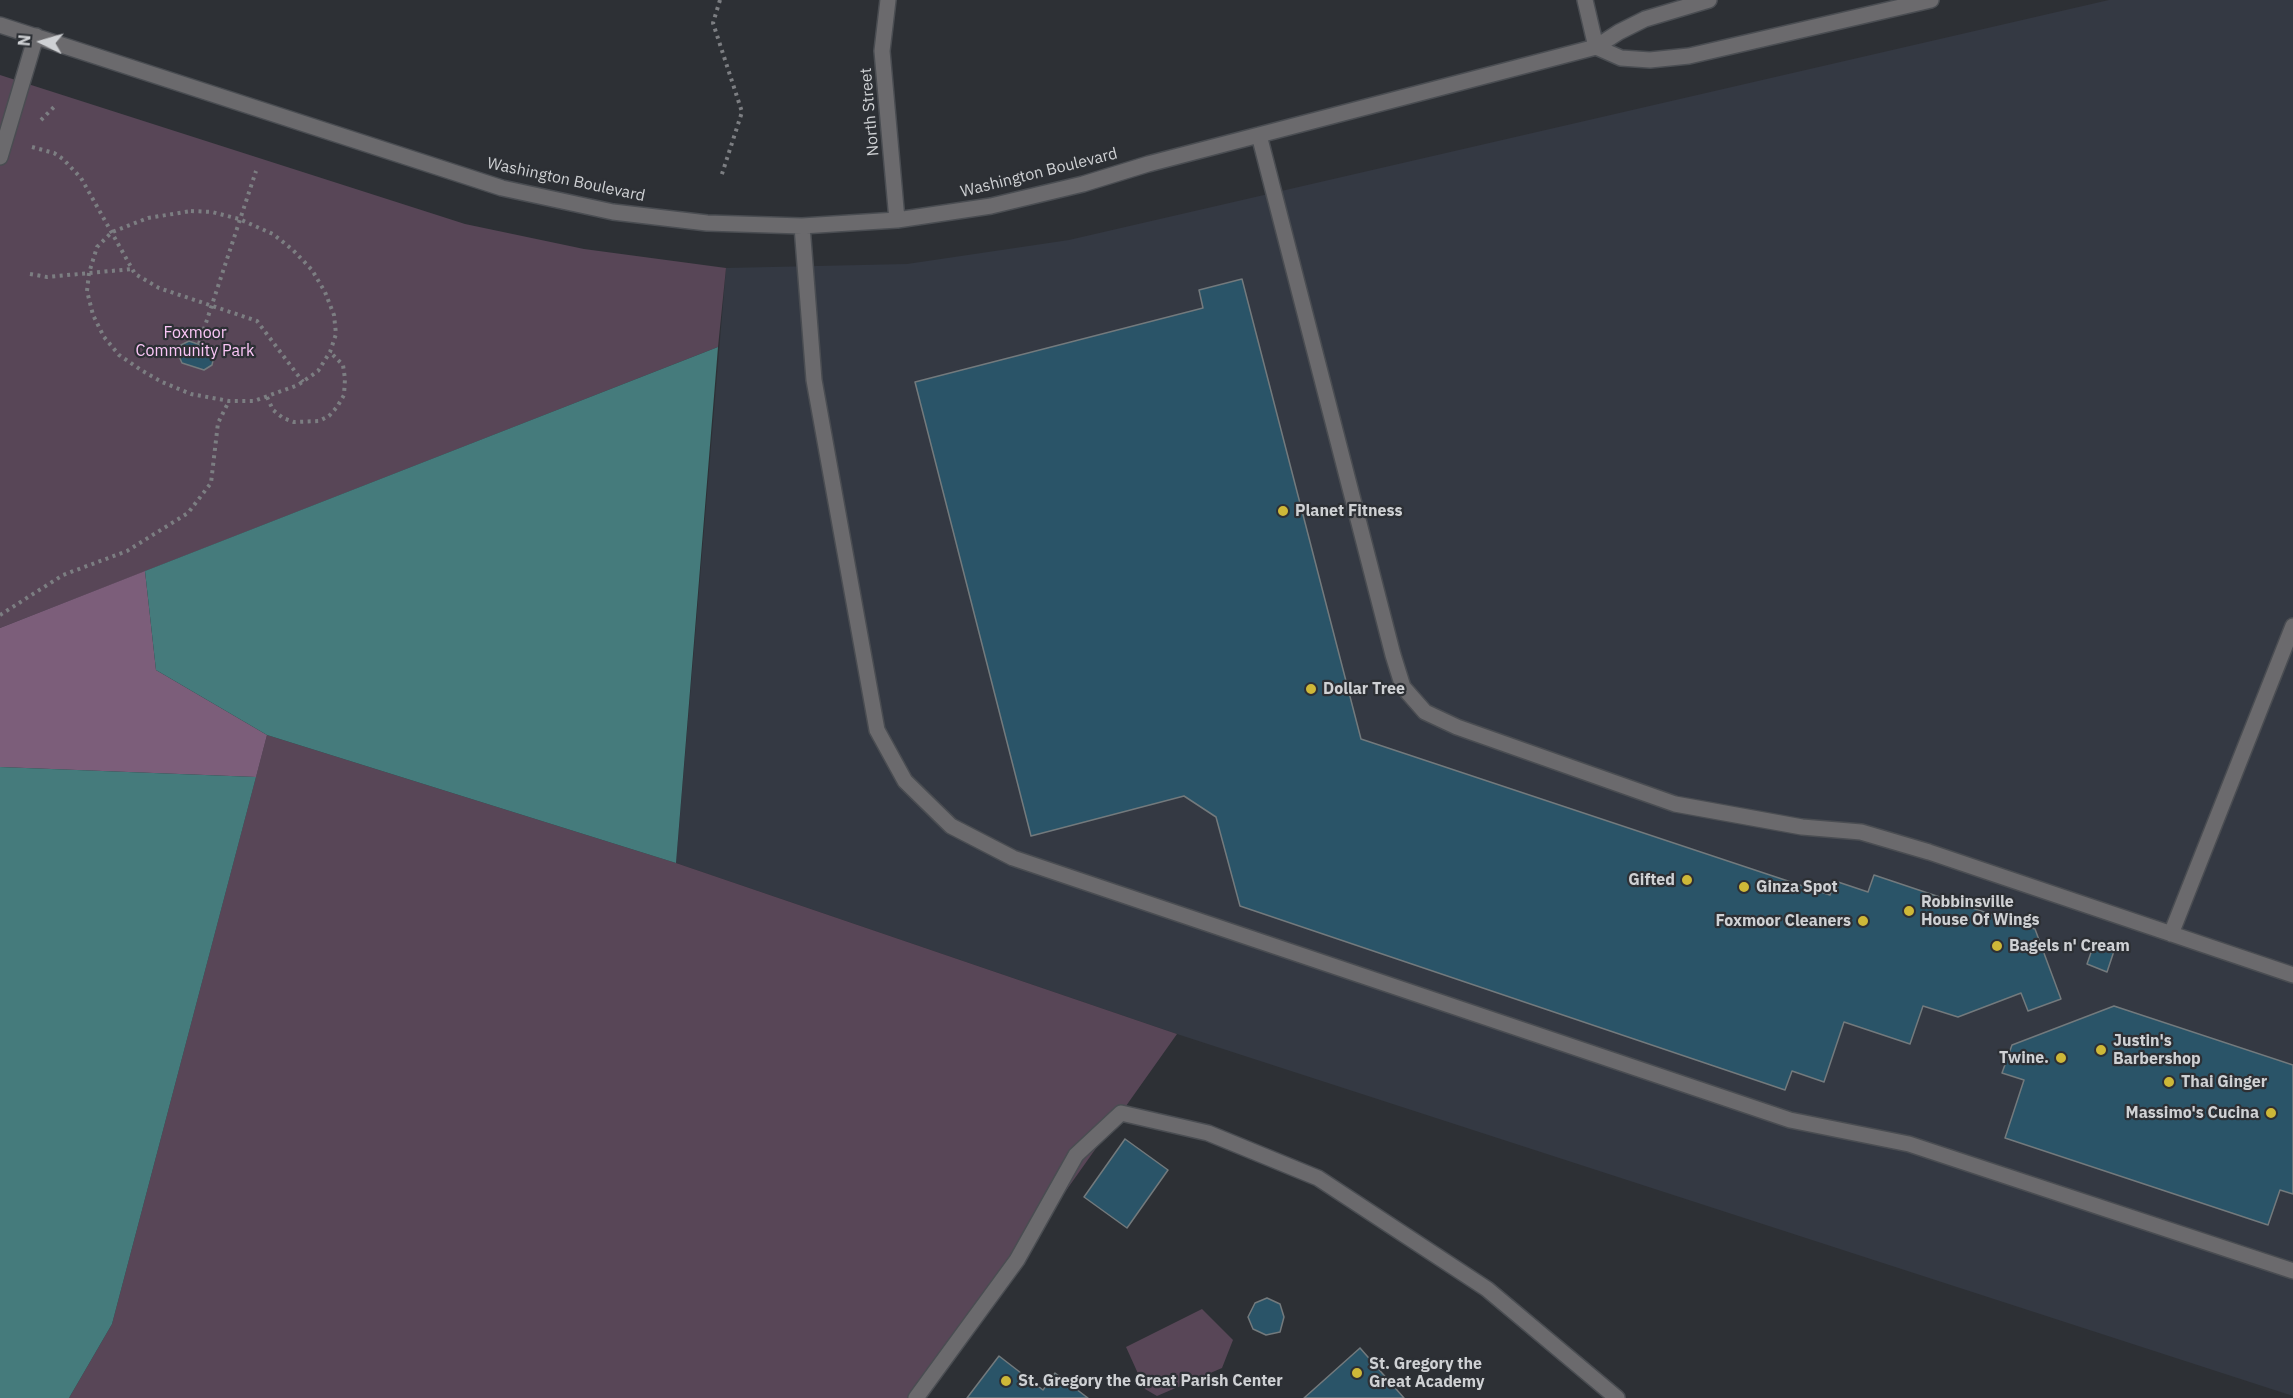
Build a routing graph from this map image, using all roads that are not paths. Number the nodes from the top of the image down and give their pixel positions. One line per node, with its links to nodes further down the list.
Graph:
1 (888, 0): 10 (street, North Street)
2 (1585, 0): 7 (street)
3 (1709, 0): 7 (street, Washington Boulevard)
4 (1931, 0): 7 (street)
5 (0, 24): 6 (street, Washington Boulevard)
6 (36, 36): 9 (street); 11 (street, Washington Boulevard)
7 (1596, 47): 8 (street, Washington Boulevard)
8 (1259, 135): 10 (street, Washington Boulevard); 13 (street)
9 (0, 157)
10 (897, 220): 11 (street, Washington Boulevard)
11 (802, 226): 15 (street)
12 (2292, 630): 13 (street)
13 (2171, 934): 14 (street)
14 (2293, 975)
15 (2293, 1271)
16 (916, 1398): 17 (street)
17 (1617, 1398)

